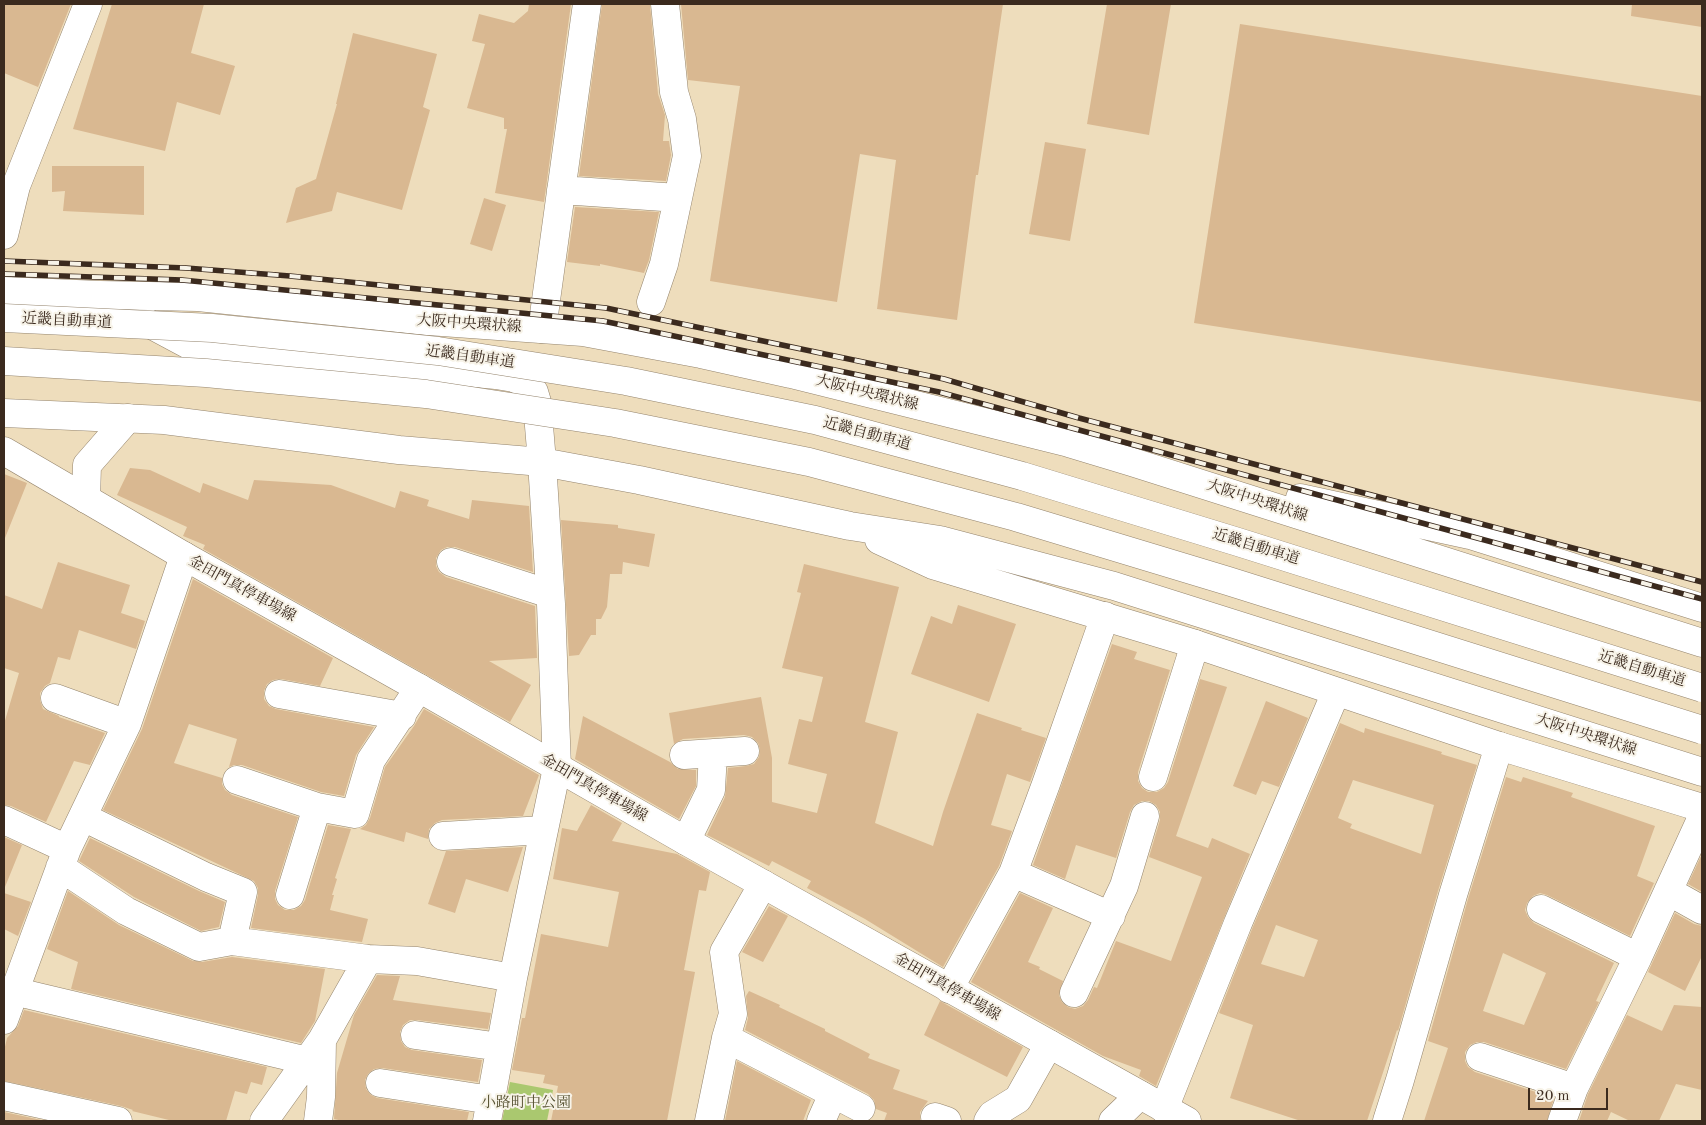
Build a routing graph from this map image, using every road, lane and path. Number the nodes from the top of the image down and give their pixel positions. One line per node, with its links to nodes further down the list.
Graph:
1 (88, 4): 6 (main road)
2 (586, 4): 4 (main road)
3 (665, 4): 5 (main road)
4 (561, 190): 5 (main road); 11 (main road)
5 (678, 198): 9 (main road)
6 (4, 235)
7 (4, 291): 8 (main road, 大阪中央環状線)
8 (100, 295): 11 (main road, 大阪中央環状線); 16 (main road)
9 (651, 302)
10 (4, 318): 28 (main road, 近畿自動車道, bridge)
11 (542, 329): 17 (main road, 大阪中央環状線)
12 (4, 361): 34 (main road, bridge)
13 (4, 413): 14 (main road, 大阪中央環状線)
14 (128, 418): 16 (main road, 大阪中央環状線); 18 (main road)
15 (4, 451): 18 (main road, 金田門真停車場線)
16 (542, 462): 19 (main road, 大阪中央環状線); 22 (main road)
17 (1132, 462): 23 (main road); 25 (main road, 大阪中央環状線)
18 (86, 499): 20 (main road, 金田門真停車場線)
19 (850, 526): 24 (main road); 40 (main road, 大阪中央環状線)
20 (184, 556): 27 (main road, 金田門真停車場線); 33 (main road)
21 (451, 562): 22 (main road)
22 (550, 594): 39 (main road)
23 (1702, 608)
24 (1105, 616): 26 (main road); 53 (main road)
25 (1702, 643)
26 (1195, 644): 29 (main road); 41 (main road)
27 (419, 688): 32 (main road); 39 (main road, 金田門真停車場線)
28 (1702, 688)
29 (1336, 692): 35 (main road); 82 (main road)
30 (279, 694): 32 (main road)
31 (55, 698): 33 (main road)
32 (402, 716): 43 (main road)
33 (127, 724): 46 (main road)
34 (1702, 730)
35 (1499, 746): 44 (main road); 91 (main road)
36 (744, 752): 37 (main road)
37 (713, 753): 38 (main road); 51 (main road)
38 (684, 755)
39 (557, 768): 49 (main road); 51 (main road, 金田門真停車場線)
40 (1693, 769)
41 (1153, 777)
42 (237, 780): 43 (main road)
43 (317, 807): 56 (main road)
44 (1702, 808)
45 (1145, 816): 59 (main road)
46 (83, 817): 52 (main road); 60 (main road)
47 (1702, 817): 55 (main road)
48 (4, 820): 52 (main road)
49 (544, 830): 50 (main road); 64 (main road)
50 (443, 836)
51 (686, 841): 54 (main road, 金田門真停車場線)
52 (63, 858): 60 (main road); 63 (main road)
53 (1013, 873): 59 (main road); 65 (main road)
54 (763, 884): 65 (main road, 金田門真停車場線); 70 (main road)
55 (1668, 891): 58 (main road); 61 (main road)
56 (290, 895)
57 (1541, 909): 61 (main road)
58 (1702, 910)
59 (1112, 916): 67 (main road)
60 (232, 941): 62 (main road)
61 (1638, 957): 76 (main road)
62 (368, 959): 64 (main road); 73 (main road)
63 (13, 962): 66 (main road)
64 (513, 978): 72 (main road)
65 (949, 989): 71 (main road, 金田門真停車場線)
66 (13, 991): 68 (main road); 73 (main road)
67 (1074, 993)
68 (4, 1019)
69 (415, 1035): 72 (main road)
70 (726, 1038): 77 (main road); 87 (main road)
71 (1048, 1044): 78 (main road, 金田門真停車場線); 89 (main road)
72 (500, 1047): 81 (main road)
73 (315, 1050): 85 (main road); 86 (main road)
74 (1480, 1057): 76 (main road)
75 (380, 1083): 81 (main road)
76 (1574, 1088): 92 (main road)
77 (833, 1094): 80 (main road); 88 (main road)
78 (1140, 1095): 82 (main road, 金田門真停車場線); 90 (main road)
79 (4, 1096): 83 (main road)
80 (861, 1108)
81 (489, 1111)
82 (1176, 1115)
83 (86, 1118): 84 (main road)
84 (118, 1121)
85 (264, 1121)
86 (318, 1121)
87 (709, 1121)
88 (821, 1121)
89 (988, 1121)
90 (1113, 1121)
91 (1387, 1121)
92 (1562, 1121)

